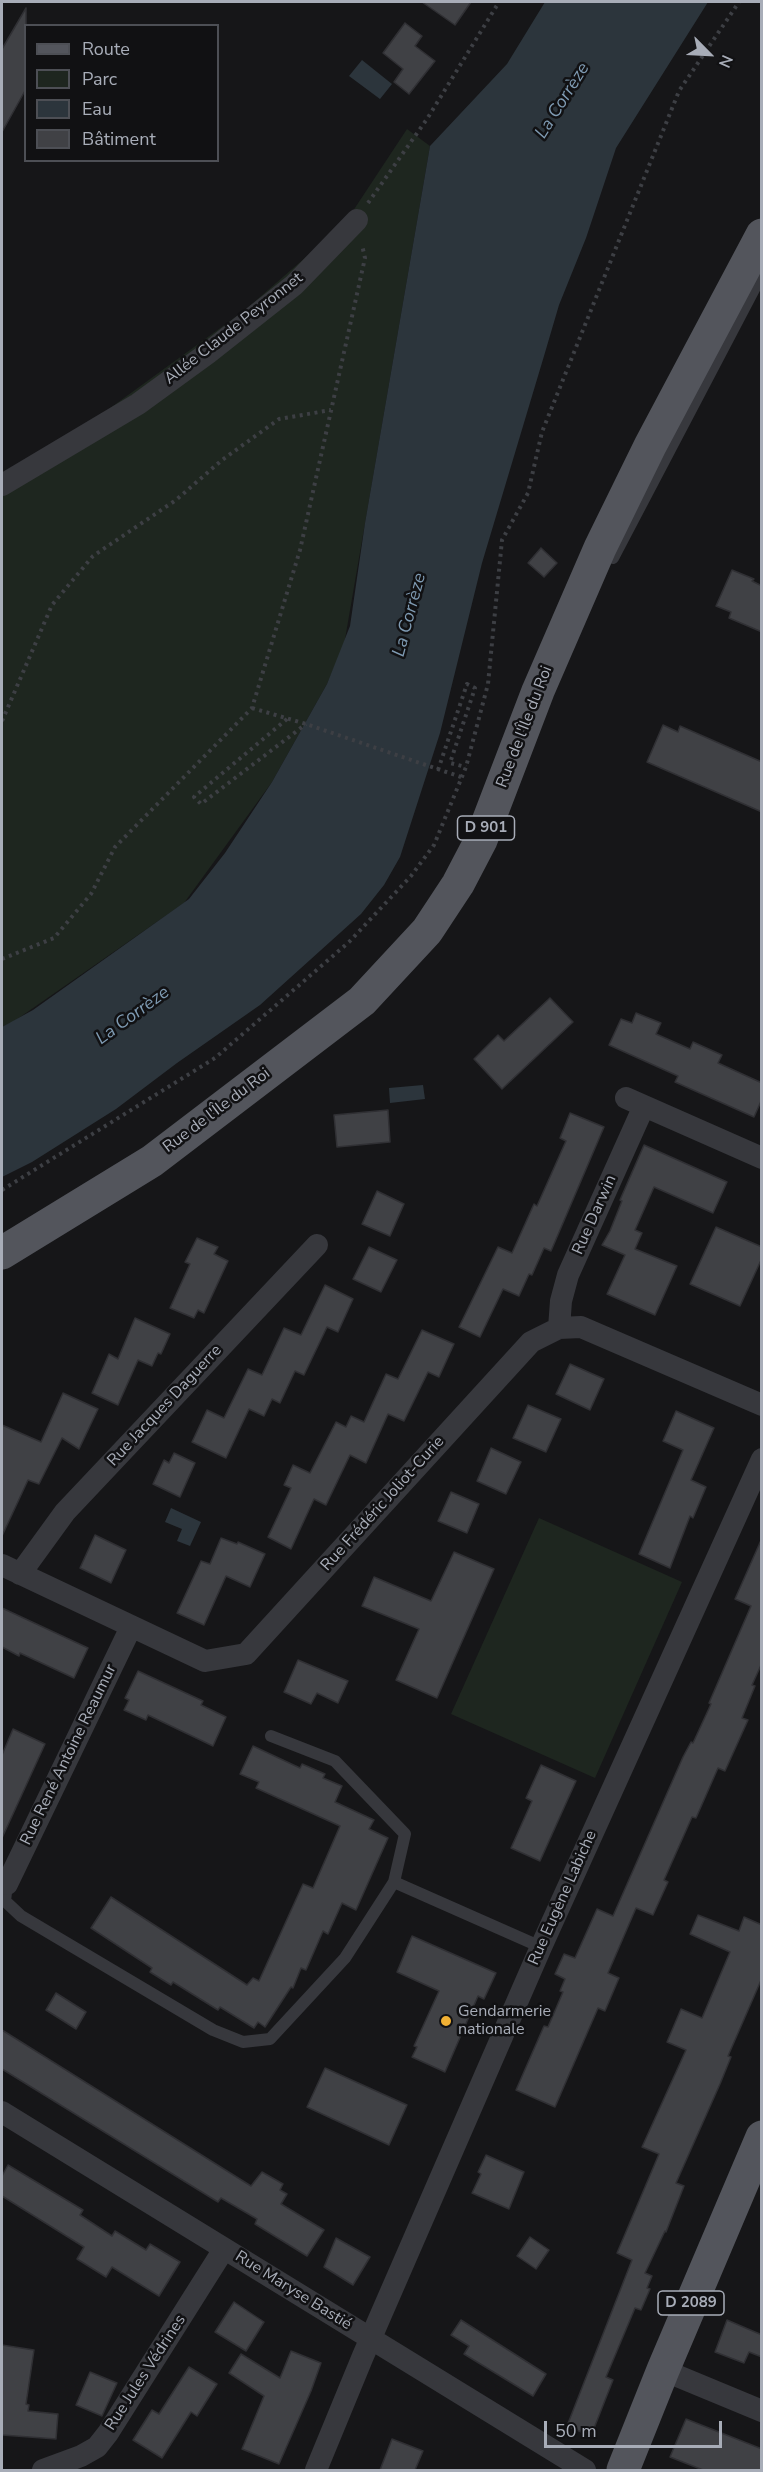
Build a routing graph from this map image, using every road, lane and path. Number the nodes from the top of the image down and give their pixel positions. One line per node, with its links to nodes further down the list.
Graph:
1 (499, 2): 3 (path)
2 (739, 2): 13 (path)
3 (357, 220): 6 (path); 7 (street, Allée Claude Peyronnet)
4 (762, 235): 9 (main road, Rue de l'Île du Roi / D 901)
5 (762, 274): 9 (lane)
6 (331, 410): 8 (path); 11 (path)
7 (2, 485)
8 (252, 708): 10 (path); 16 (path)
9 (530, 712): 20 (main road, Rue de l'Île du Roi / D 901)
10 (287, 719): 12 (path); 12 (path)
11 (2, 721)
12 (306, 724): 14 (path)
13 (466, 767): 14 (path); 15 (path)
14 (438, 770): 15 (path)
15 (461, 777): 18 (path)
16 (2, 959)
17 (762, 1158): 21 (street, Rue Darwin)
18 (2, 1190)
19 (317, 1245): 24 (street, Rue Jacques Daguerre)
20 (2, 1253)
21 (559, 1328): 22 (street); 25 (street, Rue Frédéric Joliot-Curie)
22 (762, 1405)
23 (762, 1459): 29 (street, Rue Eugène Labiche)
24 (11, 1569): 25 (street, Rue Frédéric Joliot-Curie)
25 (131, 1627): 28 (street, Rue René Antoine Reaumur)
26 (271, 1736): 27 (lane)
27 (394, 1882): 28 (lane); 29 (lane)
28 (7, 1884)
29 (542, 1947): 34 (street, Rue Eugène Labiche)
30 (2, 2112): 33 (street, Rue Maryse Bastié)
31 (762, 2137): 32 (main road, D 2089)
32 (754, 2173): 35 (main road, D 2089)
33 (224, 2249): 34 (street, Rue Maryse Bastié); 37 (street, Rue Jules Védrines)
34 (370, 2340): 38 (street, Rue Eugène Labiche); 39 (street, Rue Maryse Bastié)
35 (663, 2370): 36 (street); 40 (main road, D 2089)
36 (762, 2411)
37 (43, 2470)
38 (316, 2470)
39 (585, 2470)
40 (623, 2470)

